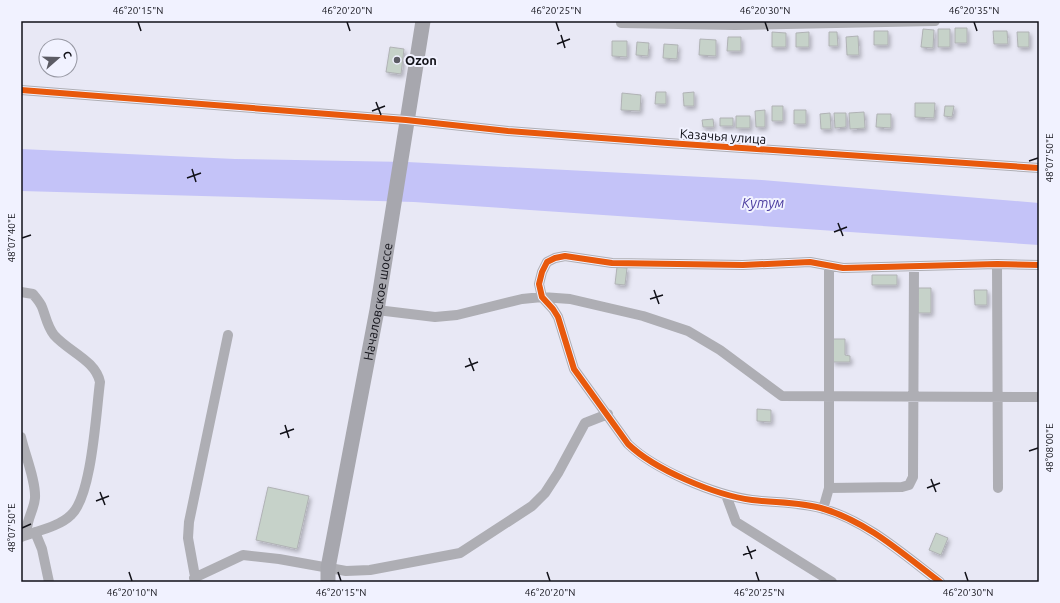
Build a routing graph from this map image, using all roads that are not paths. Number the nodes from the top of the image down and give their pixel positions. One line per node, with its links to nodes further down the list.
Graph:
1 (423, 21): 6 (main road, Началовское шоссе)
2 (935, 21): 4 (street)
3 (621, 22): 4 (street)
4 (735, 23)
5 (21, 90): 6 (street, Казачья улица)
6 (406, 120): 7 (street, Казачья улица); 14 (main road, Началовское шоссе)
7 (1039, 168)
8 (997, 264): 9 (street); 11 (street); 18 (street)
9 (1039, 265)
10 (829, 266): 11 (street); 13 (street); 16 (street)
11 (914, 267): 17 (street)
12 (21, 292): 26 (street)
13 (542, 297): 14 (street); 16 (street); 20 (street)
14 (377, 310): 27 (main road, Началовское шоссе)
15 (228, 335): 28 (street)
16 (828, 397): 17 (street); 22 (street)
17 (914, 397): 18 (street); 22 (street)
18 (998, 397): 19 (street); 23 (street)
19 (1039, 397)
20 (608, 414): 24 (street); 27 (street)
21 (21, 437): 26 (street)
22 (829, 488): 25 (street)
23 (998, 488)
24 (726, 495): 25 (street); 30 (street)
25 (823, 509): 31 (street)
26 (28, 534): 29 (street)
27 (328, 575): 28 (street)
28 (195, 580)
29 (49, 582)
30 (832, 582)
31 (940, 582)

